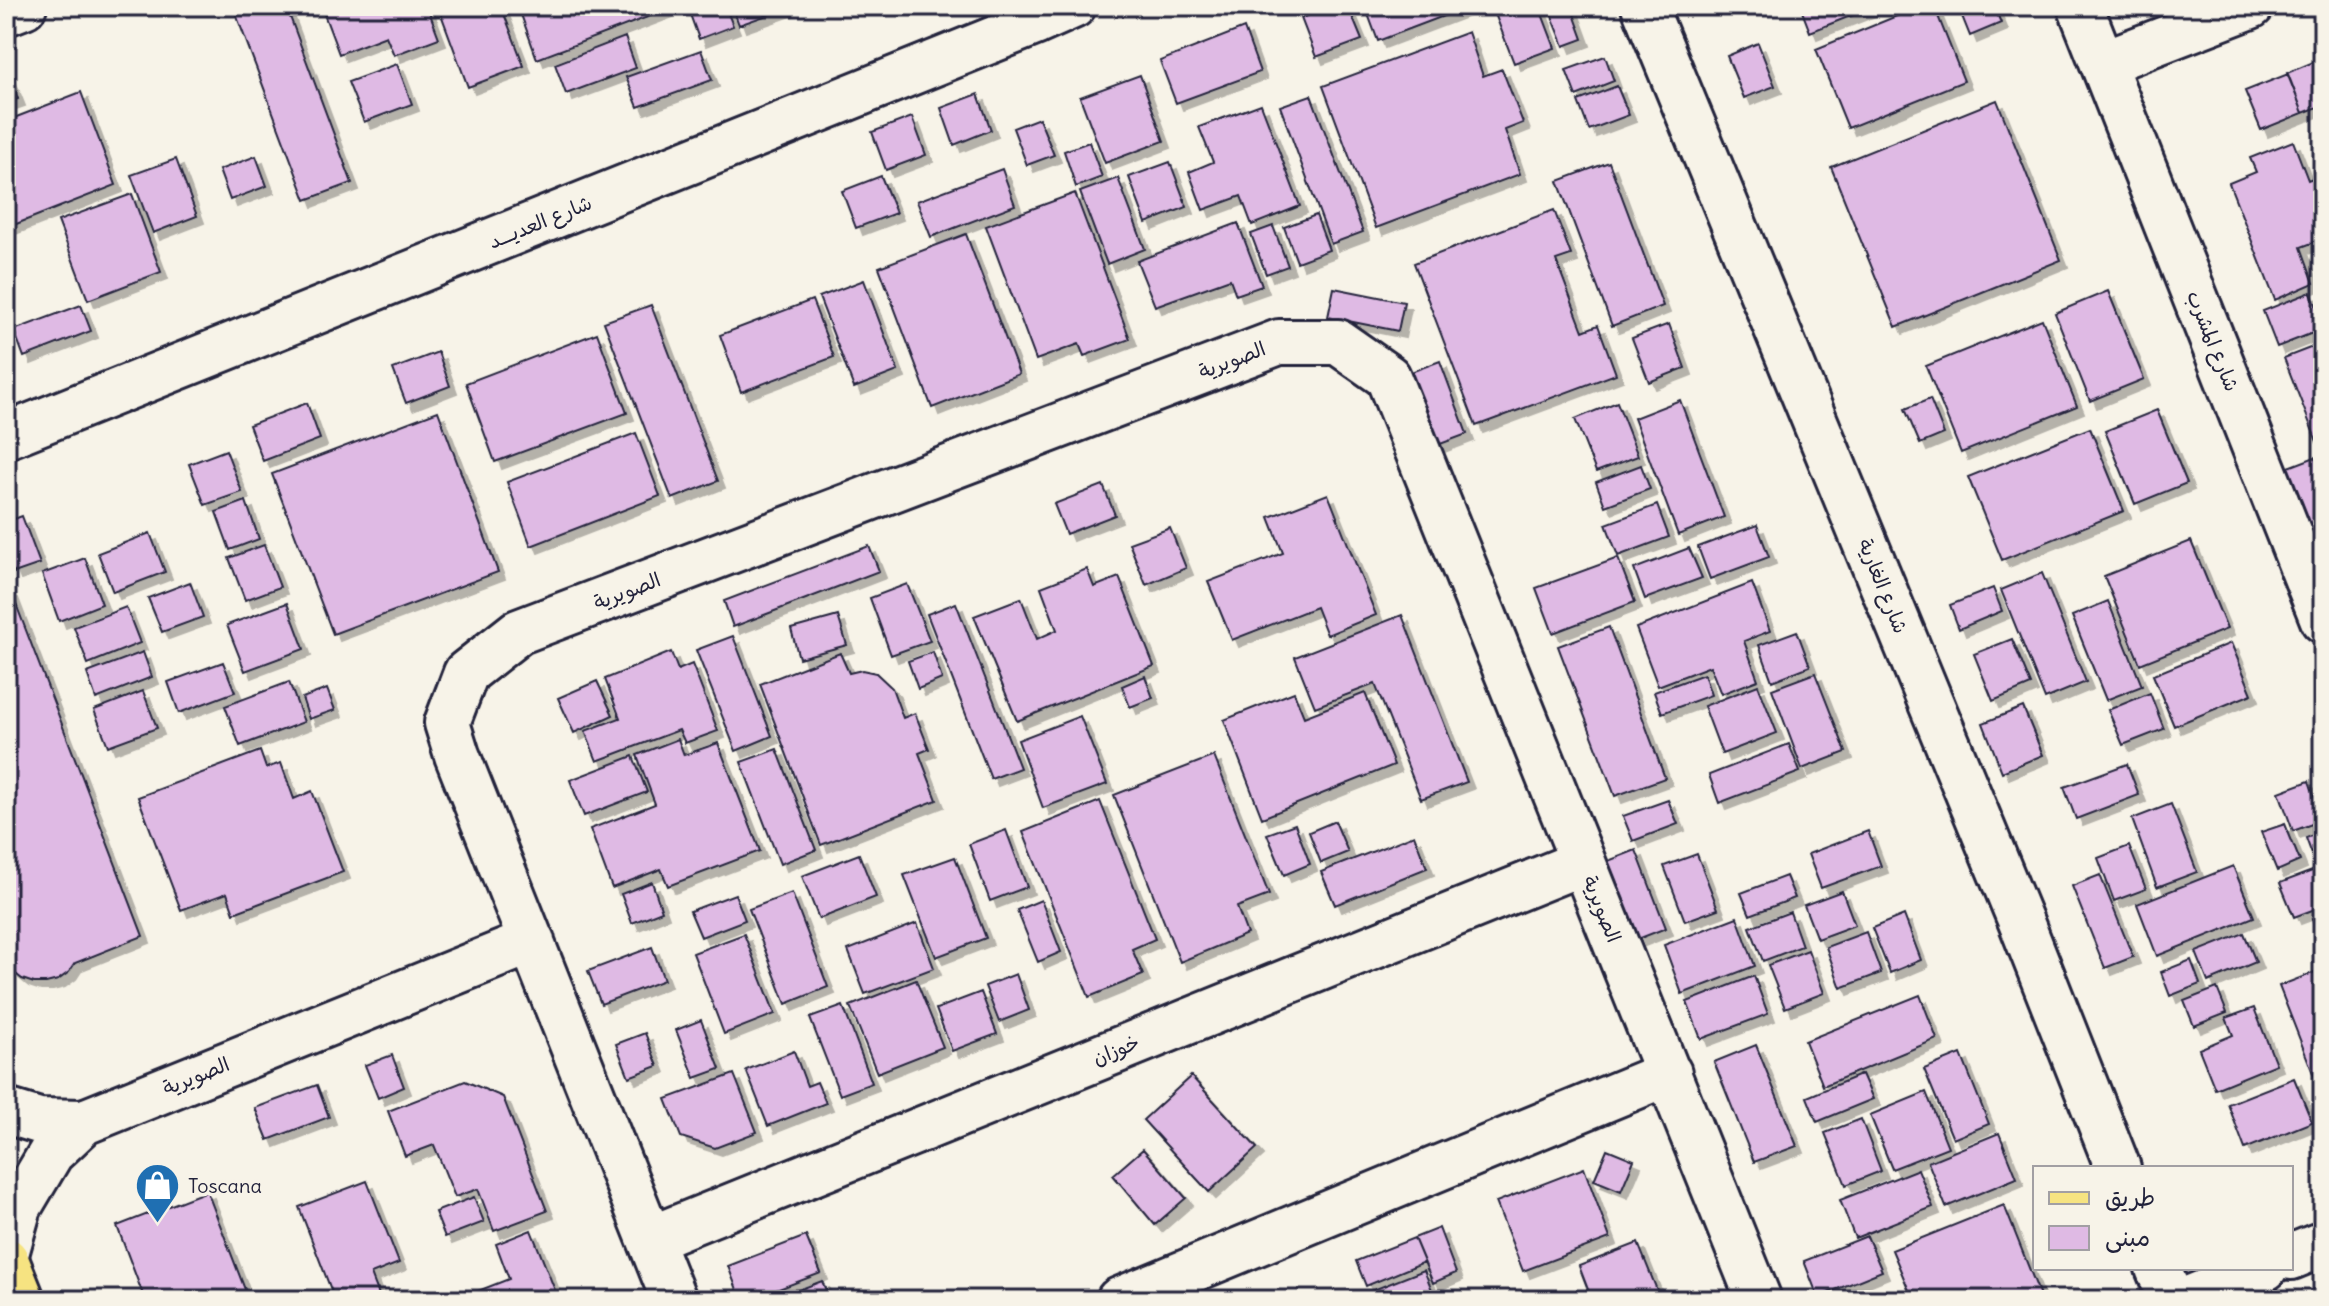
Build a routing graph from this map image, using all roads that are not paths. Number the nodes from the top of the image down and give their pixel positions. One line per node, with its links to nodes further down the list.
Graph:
1 (24, 6): 6 (street)
2 (1644, 6): 15 (street, شارع الغارية)
3 (2080, 6): 7 (street, شارع المشرب)
4 (2251, 6): 7 (street)
5 (1047, 11): 8 (street, شارع العديـــد)
6 (6, 13)
7 (2103, 63): 9 (street, شارع المشرب)
8 (6, 436)
9 (2322, 615)
10 (1583, 862): 11 (street, الصويرية); 12 (street, الصويرية); 16 (street, خوزان)
11 (532, 941): 14 (street, الصويرية); 16 (street, الصويرية)
12 (1669, 1073): 25 (street); 26 (street, الصويرية)
13 (6, 1111): 14 (street, الصويرية)
14 (84, 1122): 18 (street, الصويرية)
15 (2117, 1166)
16 (650, 1239): 24 (street, الصويرية)
17 (2323, 1244): 19 (street)
18 (6, 1254)
19 (2293, 1256)
20 (6, 1260): 23 (main road)
21 (2159, 1270): 27 (street)
22 (2260, 1270): 28 (street)
23 (22, 1300)
24 (674, 1300)
25 (1119, 1300)
26 (1759, 1300)
27 (2171, 1300)
28 (2186, 1300)

